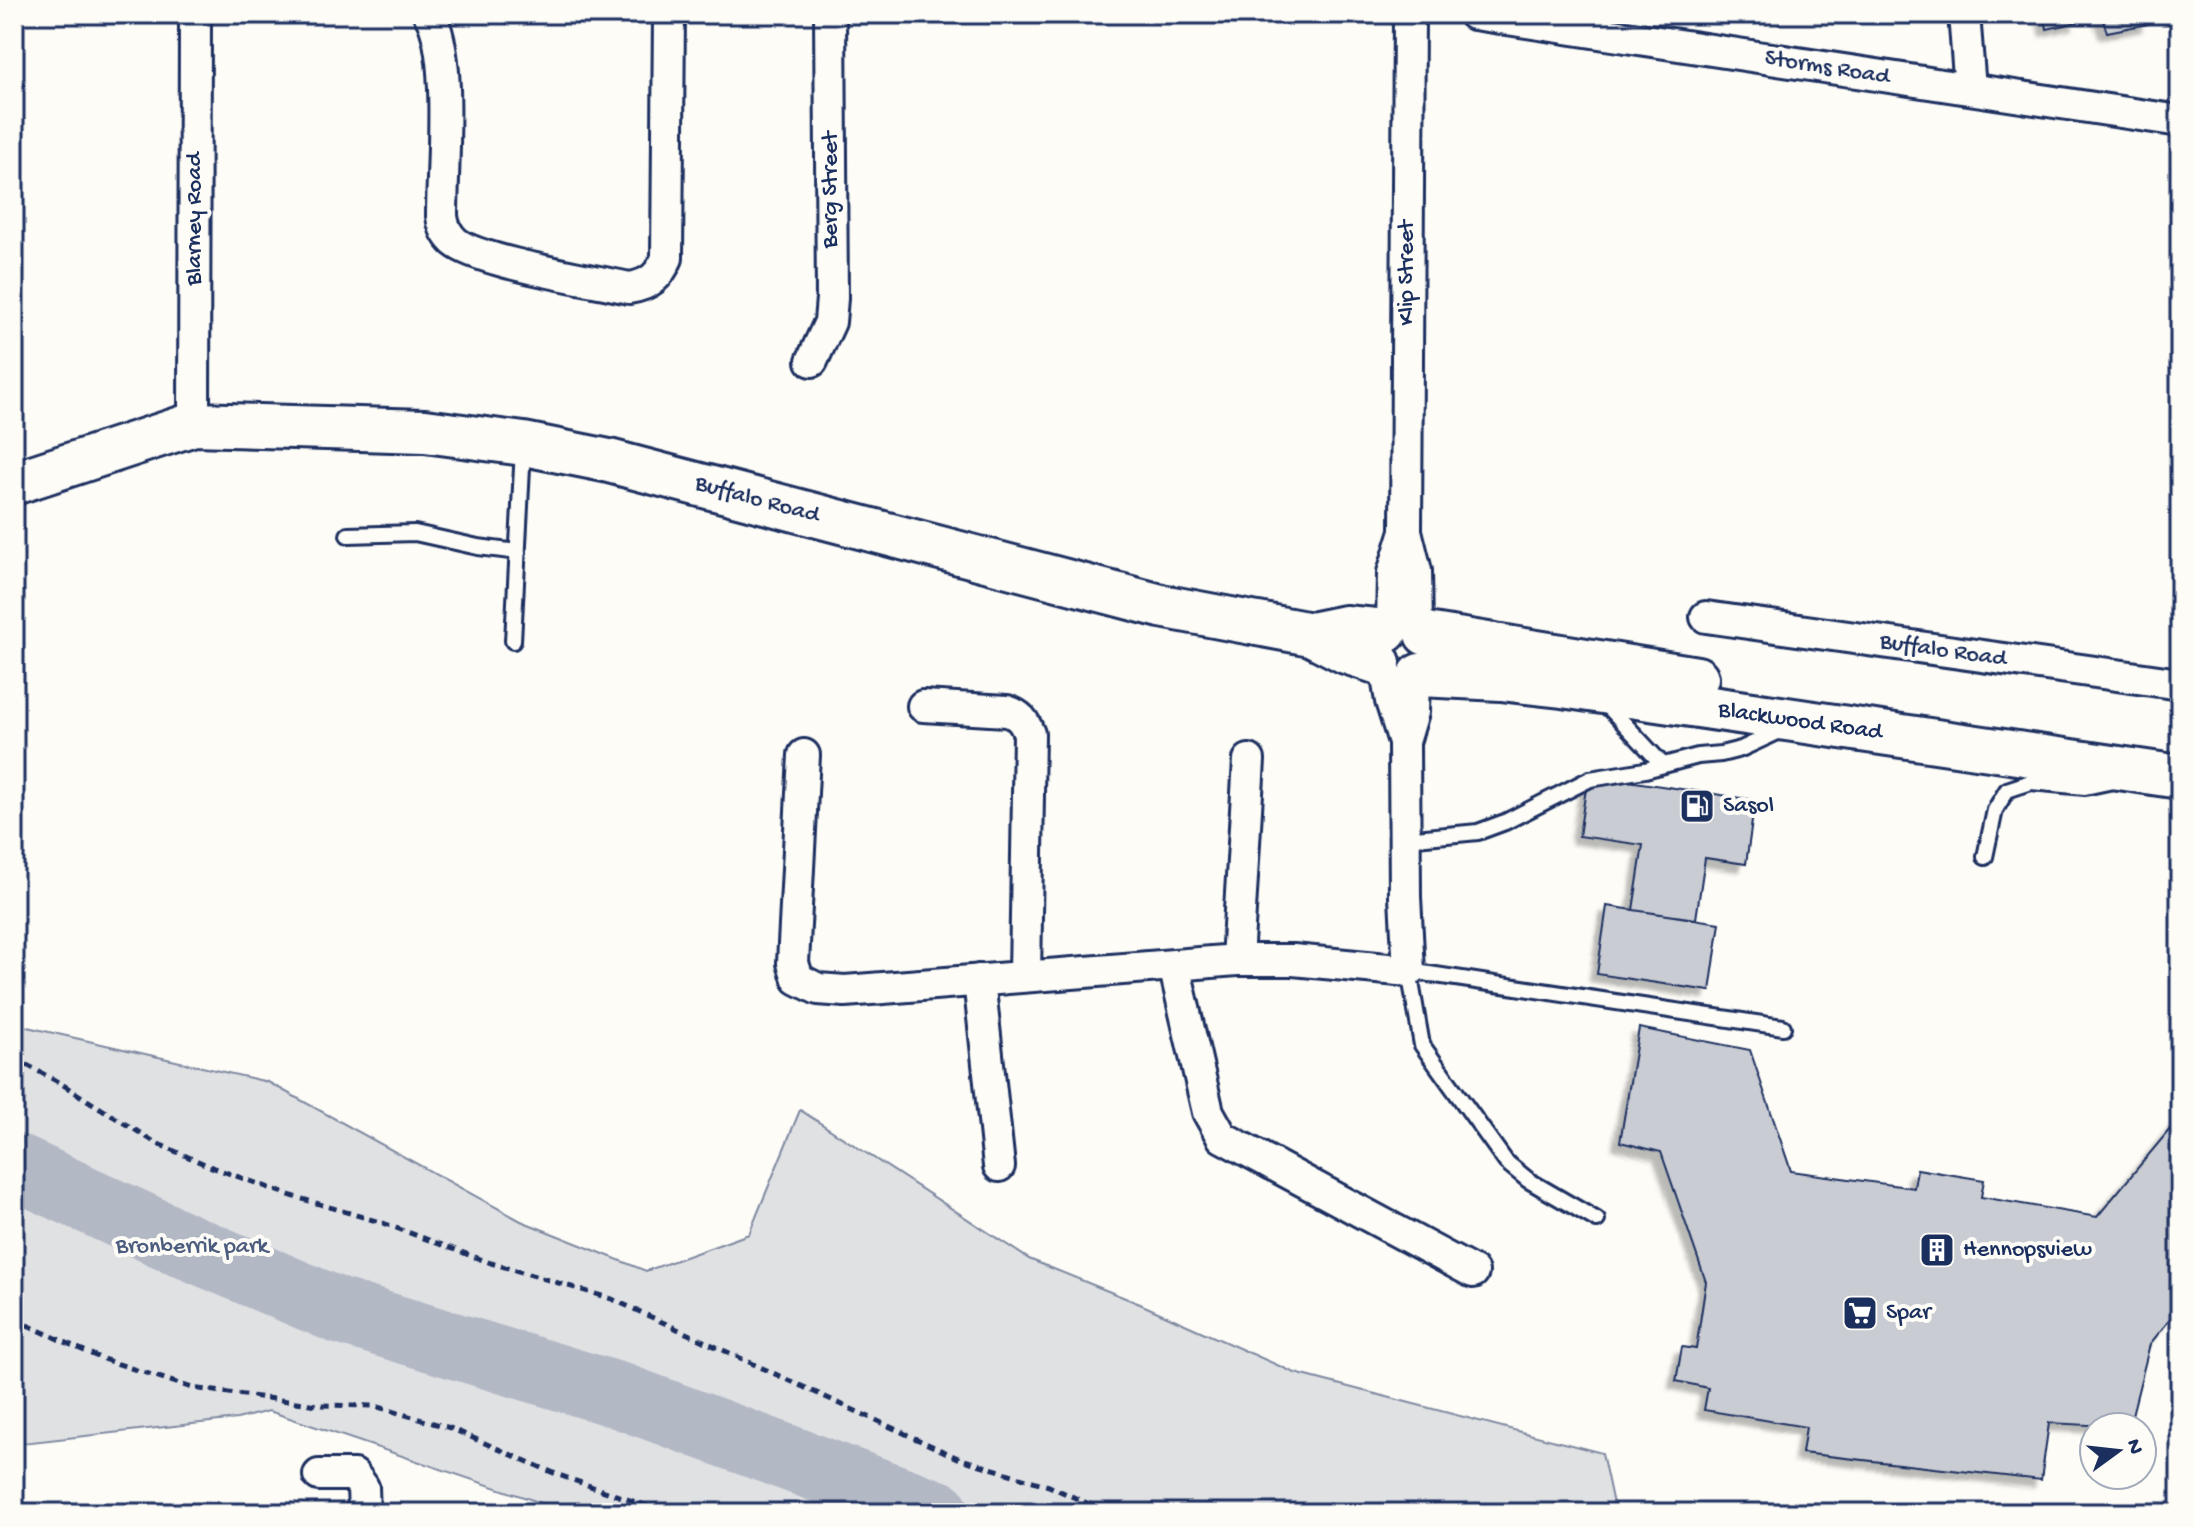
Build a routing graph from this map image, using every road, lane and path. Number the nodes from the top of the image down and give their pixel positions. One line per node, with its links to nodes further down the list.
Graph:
1 (195, 14): 11 (street, Blarney Road)
2 (429, 14): 3 (street)
3 (669, 14)
4 (830, 14): 10 (street, Berg Street)
5 (1409, 14): 18 (street, Klip Street)
6 (1474, 14): 8 (street, Storms Road)
7 (1964, 14): 8 (street)
8 (1970, 89): 9 (street, Storms Road)
9 (2180, 121)
10 (812, 361)
11 (194, 424): 12 (street, Buffalo Road); 13 (street, Buffalo Road)
12 (524, 444): 15 (lane); 18 (street, Buffalo Road)
13 (14, 483)
14 (348, 535): 15 (lane)
15 (518, 552): 17 (lane)
16 (1706, 617): 19 (street, Buffalo Road)
17 (513, 641)
18 (1402, 651): 20 (street, Blackwood Road); 25 (street, Blackwood Road); 28 (street, Klip Street)
19 (2180, 684)
20 (1594, 692): 22 (street, Blackwood Road); 26 (lane)
21 (923, 706): 33 (street)
22 (1801, 721): 25 (street, Blackwood Road); 26 (lane)
23 (804, 755): 34 (street)
24 (1249, 760): 30 (street)
25 (2153, 760): 27 (street, Blackwood Road); 29 (lane)
26 (1662, 764): 28 (lane)
27 (2180, 777)
28 (1405, 839): 32 (street, Klip Street)
29 (1985, 857)
30 (1237, 960): 31 (street); 32 (street)
31 (1174, 965): 33 (street); 39 (street)
32 (1409, 971): 35 (lane); 38 (lane)
33 (1025, 976): 34 (street)
34 (979, 980): 37 (street)
35 (1783, 1027)
36 (14, 1058): 44 (path)
37 (999, 1166)
38 (1597, 1220)
39 (1473, 1272)
40 (14, 1319): 43 (path)
41 (319, 1475): 42 (street)
42 (364, 1513)
43 (667, 1513)
44 (1109, 1513)

